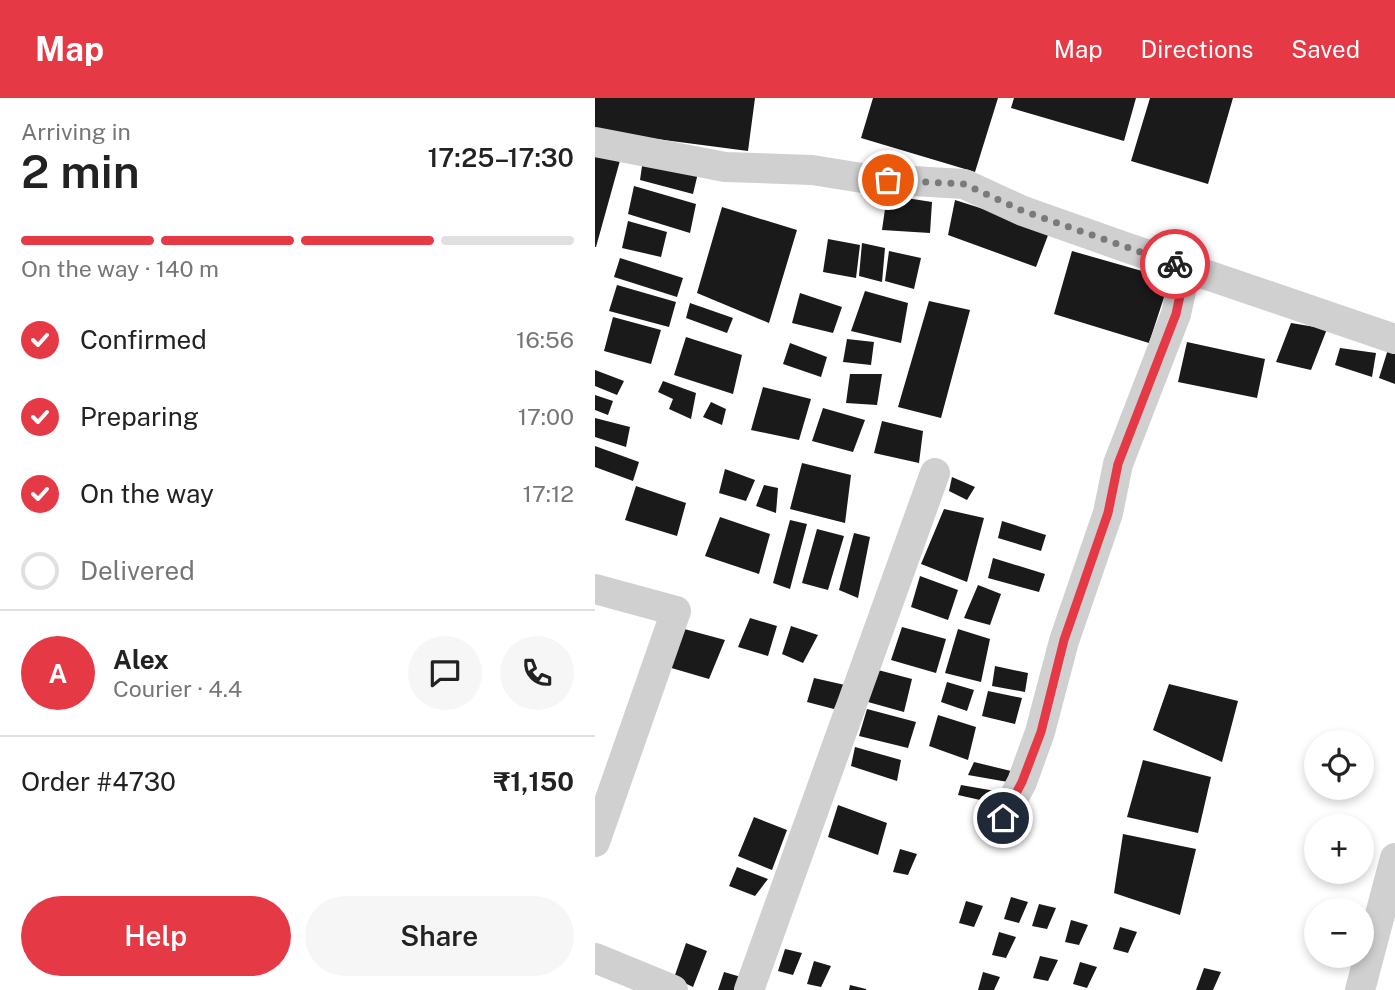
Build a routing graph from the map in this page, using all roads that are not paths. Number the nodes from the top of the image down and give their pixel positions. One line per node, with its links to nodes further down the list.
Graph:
1 (595, 142): 2 (street)
2 (1186, 268): 3 (street); 6 (street)
3 (1395, 340)
4 (935, 473): 11 (street)
5 (595, 589): 7 (street)
6 (1003, 818)
7 (595, 842)
8 (1395, 858): 12 (street)
9 (595, 958): 10 (street)
10 (673, 990)
11 (749, 990)
12 (1360, 990)

